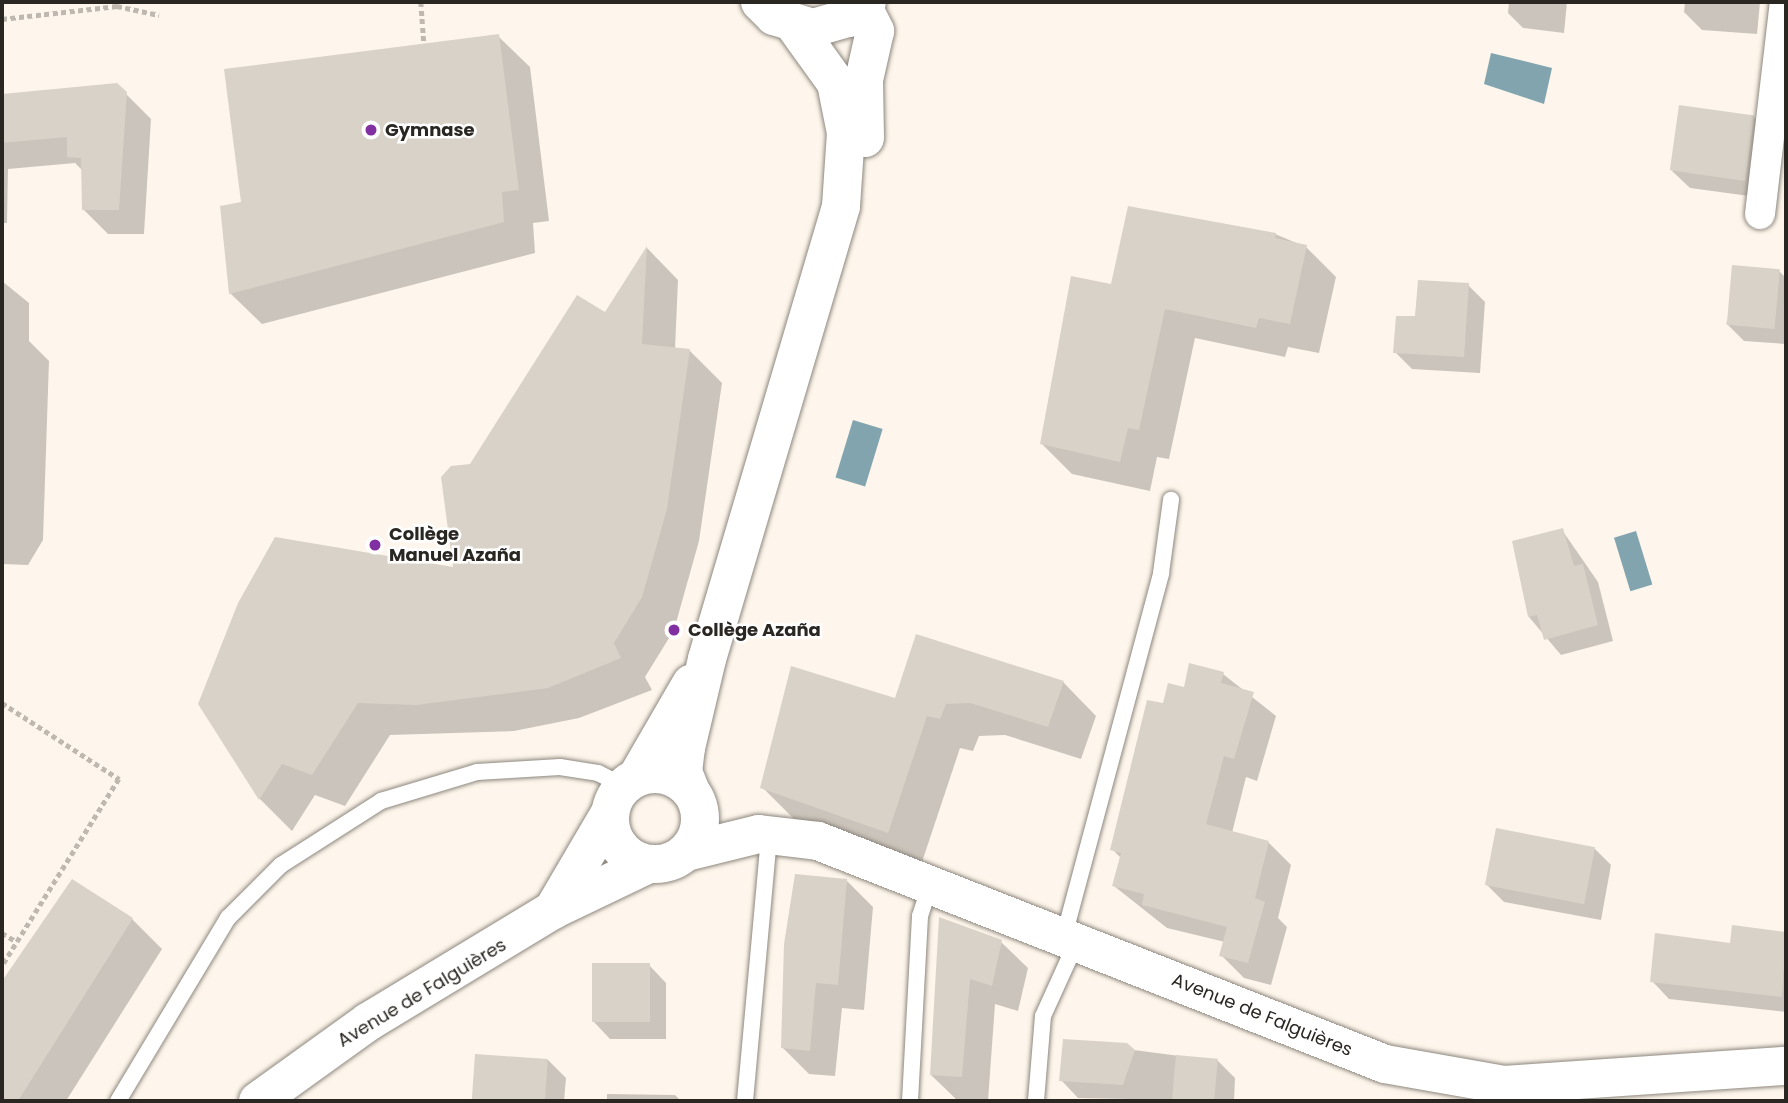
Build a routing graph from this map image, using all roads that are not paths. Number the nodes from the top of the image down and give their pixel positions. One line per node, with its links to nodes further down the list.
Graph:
1 (760, 2): 4 (street)
2 (1785, 2): 6 (street)
3 (865, 4): 4 (street); 5 (street)
4 (795, 26): 5 (street)
5 (841, 206): 8 (street)
6 (1760, 214)
7 (1171, 500): 16 (lane)
8 (707, 659): 9 (street, Avenue de Falguières); 10 (street)
9 (624, 792): 10 (street); 13 (street); 15 (street, Avenue de Falguières); 19 (lane)
10 (694, 796): 11 (street, Avenue de Falguières); 12 (street)
11 (764, 834): 12 (street, Avenue de Falguières); 14 (street, Avenue de Falguières); 21 (lane)
12 (686, 852): 13 (street)
13 (649, 864): 15 (street, Avenue de Falguières)
14 (930, 883): 16 (street, Avenue de Falguières); 22 (lane)
15 (553, 910): 20 (street, Avenue de Falguières)
16 (1071, 938): 18 (street, Avenue de Falguières); 23 (lane)
17 (1786, 1066): 18 (street, Avenue de Falguières)
18 (1633, 1088)
19 (118, 1101)
20 (258, 1101)
21 (745, 1101)
22 (910, 1101)
23 (1036, 1101)

